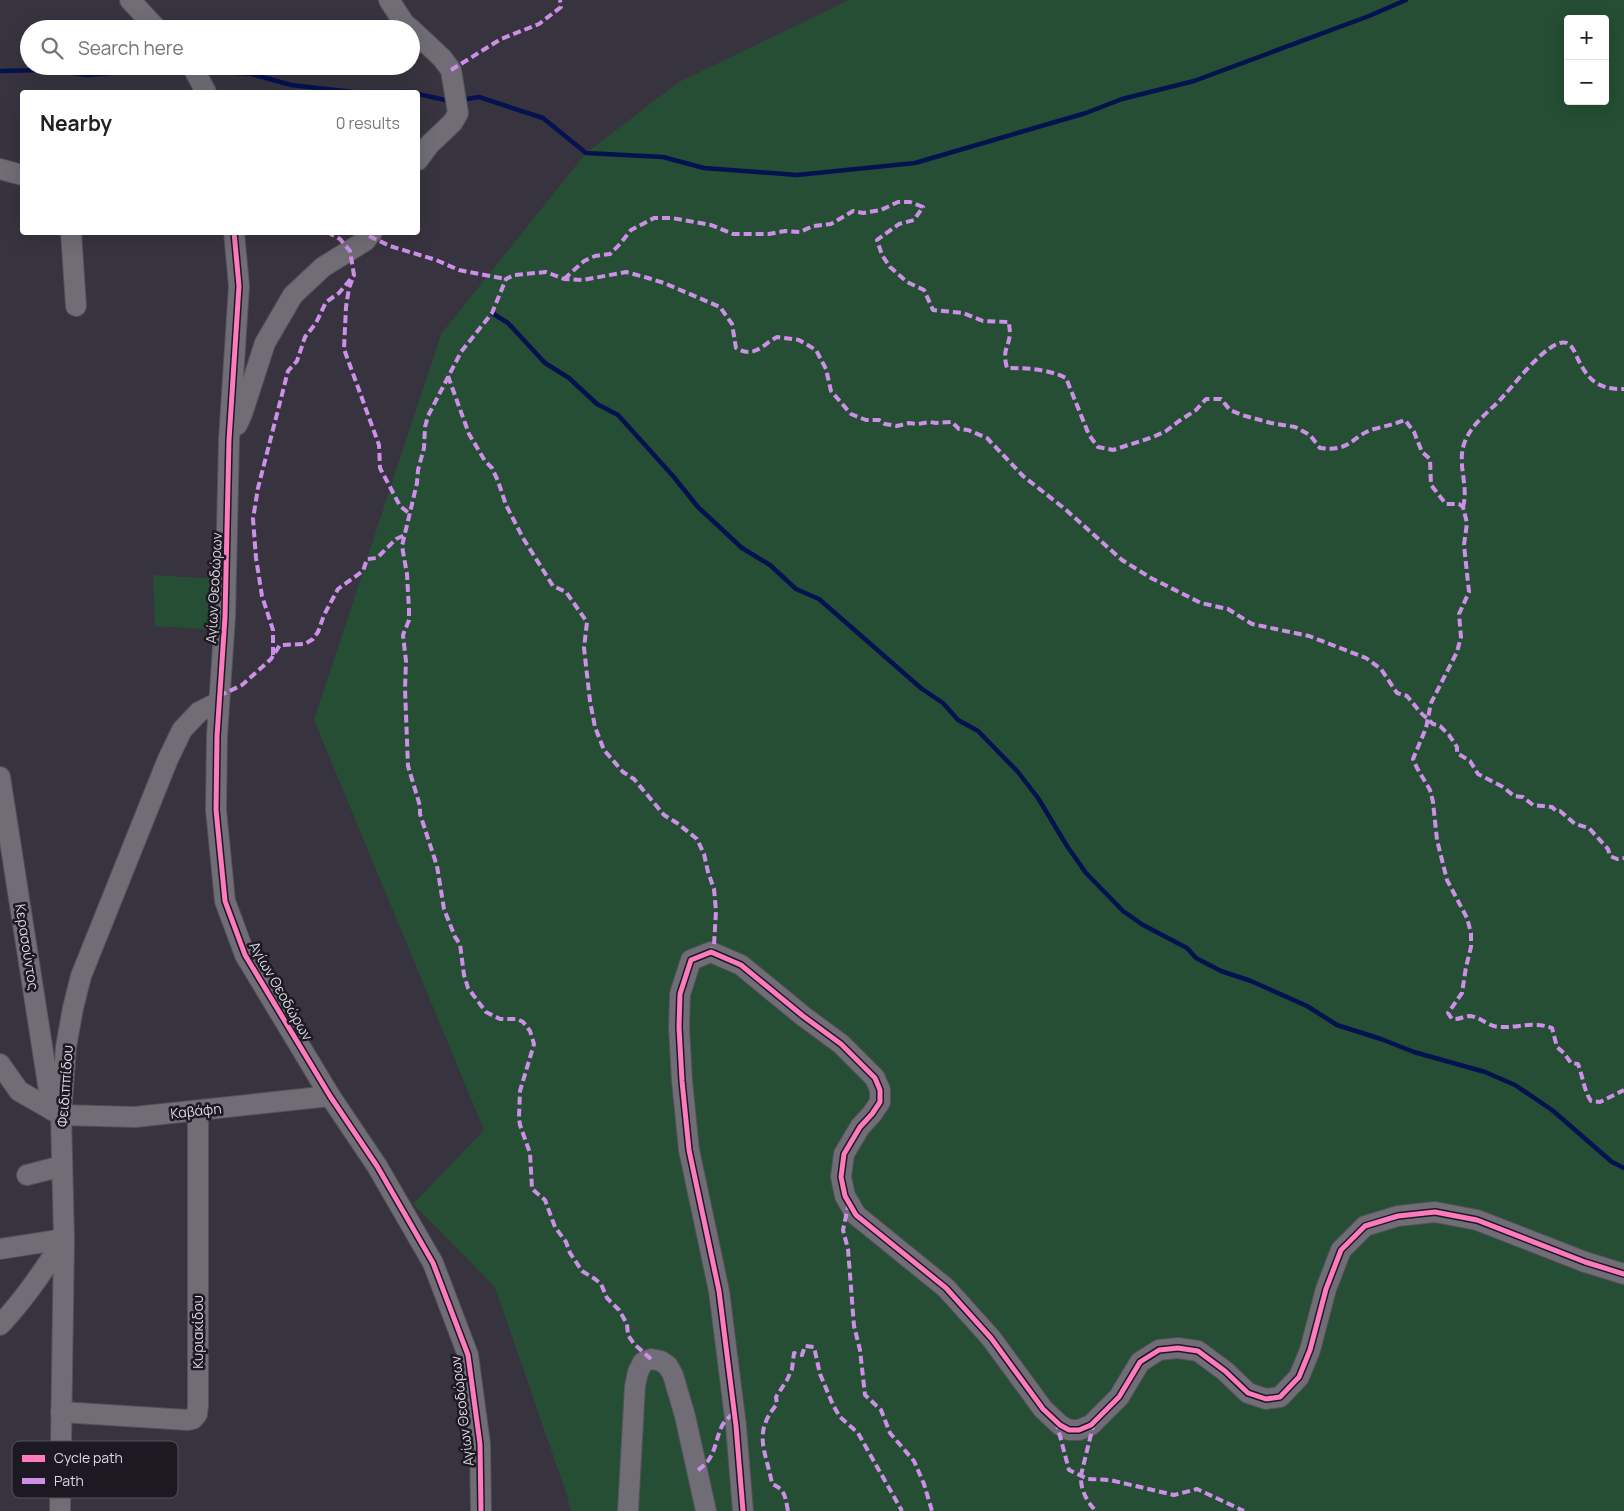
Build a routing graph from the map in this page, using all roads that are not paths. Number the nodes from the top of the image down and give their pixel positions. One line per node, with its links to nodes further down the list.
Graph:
1 (130, 0): 3 (street)
2 (389, 0): 4 (street)
3 (149, 20)
4 (402, 20)
5 (420, 37): 8 (street)
6 (197, 75): 7 (street)
7 (204, 88)
8 (420, 157)
9 (0, 169): 10 (street)
10 (20, 174)
11 (71, 235): 14 (street)
12 (234, 235): 15 (street, Αγίων Θεοδώρων)
13 (370, 235): 15 (street)
14 (76, 306)
15 (229, 440): 16 (street, Αγίων Θεοδώρων)
16 (219, 702): 20 (street, Αγίων Θεοδώρων); 21 (street, Φειδιππίδου)
17 (1, 780): 18 (street, Κερασούντος)
18 (4, 828): 21 (street, Κερασούντος)
19 (0, 1064): 21 (street)
20 (330, 1096): 22 (street, Καβάφη); 33 (street, Αγίων Θεοδώρων)
21 (57, 1112): 22 (street, Καβάφη); 23 (street, Φειδιππίδου)
22 (198, 1112): 29 (street, Κυριακίδου)
23 (62, 1166): 24 (street); 25 (street, Φειδιππίδου)
24 (27, 1175)
25 (64, 1239): 26 (street); 28 (street); 29 (street, Φειδιππίδου)
26 (0, 1249)
27 (1624, 1274): 36 (street)
28 (0, 1325)
29 (62, 1412): 30 (street, Φειδιππίδου)
30 (61, 1441)
31 (60, 1498): 32 (street, Φειδιππίδου)
32 (60, 1511)
33 (481, 1511)
34 (628, 1511): 35 (street)
35 (706, 1511)
36 (743, 1511)

